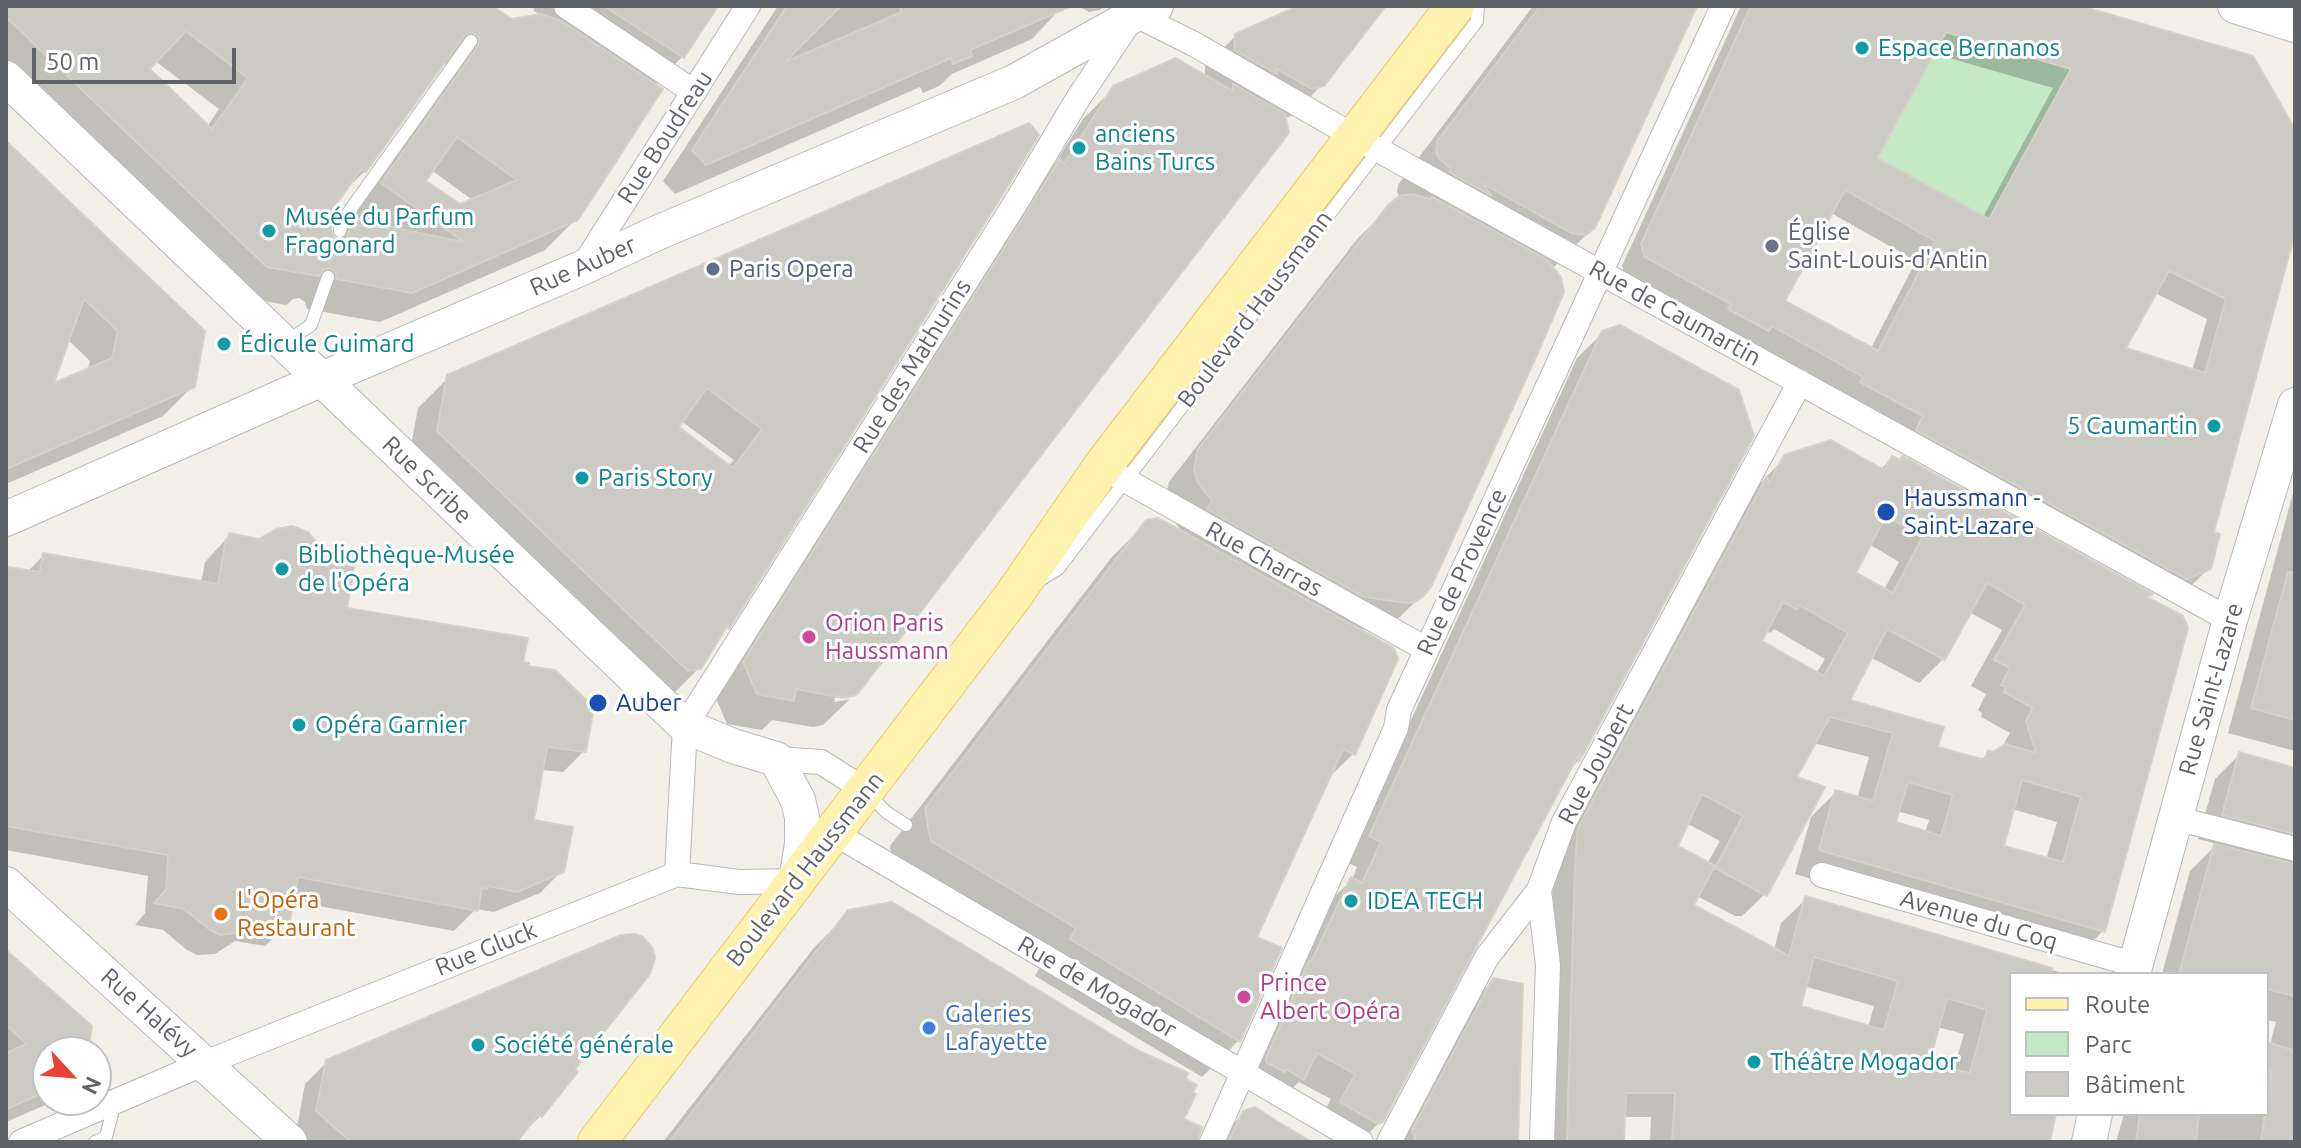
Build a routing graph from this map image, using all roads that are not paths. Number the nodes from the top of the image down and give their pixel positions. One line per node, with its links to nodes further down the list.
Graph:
1 (566, 6): 11 (street)
2 (748, 6): 11 (street, Rue Boudreau)
3 (1455, 6): 12 (main road, Boulevard Haussmann)
4 (1478, 6): 12 (lane, Boulevard Haussmann)
5 (1723, 6): 15 (street, Rue de Provence)
6 (2235, 6): 8 (main road)
7 (1137, 8): 12 (street, Rue de Caumartin); 14 (main road, Rue Auber); 25 (street, Rue des Mathurins)
8 (2295, 25)
9 (471, 41): 13 (lane)
10 (6, 78): 17 (main road, Rue Scribe)
11 (694, 92): 14 (street, Rue Boudreau)
12 (1366, 143): 15 (street, Rue de Caumartin); 21 (main road, Boulevard Haussmann)
13 (340, 231)
14 (582, 268): 18 (main road, Rue Auber)
15 (1601, 272): 19 (street, Rue de Caumartin); 24 (street, Rue de Provence)
16 (328, 277): 17 (lane)
17 (284, 343): 18 (main road, Rue Scribe)
18 (322, 379): 22 (main road, Rue Auber); 25 (main road, Rue Scribe)
19 (1800, 382): 23 (street, Rue de Caumartin); 36 (street, Rue Joubert)
20 (2295, 408): 23 (main road, Rue Saint-Lazare)
21 (1113, 474): 24 (street, Rue Charras); 27 (main road, Boulevard Haussmann)
22 (6, 519)
23 (2230, 620): 28 (main road, Rue Saint-Lazare)
24 (1426, 649): 39 (street, Rue de Provence)
25 (685, 726): 26 (main road, Rue Scribe); 32 (street)
26 (776, 759): 27 (street); 34 (main road)
27 (865, 790): 29 (lane); 30 (main road, Boulevard Haussmann)
28 (2175, 818): 31 (street); 37 (main road, Rue Saint-Lazare)
29 (906, 825)
30 (832, 832): 34 (main road, Boulevard Haussmann); 39 (street, Rue de Mogador)
31 (2295, 849)
32 (677, 874): 34 (street); 38 (street, Rue Gluck)
33 (1822, 875): 37 (street, Avenue du Coq)
34 (796, 881): 45 (main road, Boulevard Haussmann)
35 (6, 884): 38 (main road, Rue Halévy)
36 (1539, 890): 48 (street, Rue Joubert); 49 (street)
37 (2134, 970)
38 (205, 1063): 40 (street, Rue Gluck); 44 (main road, Rue Halévy)
39 (1245, 1073): 46 (street, Rue de Provence); 47 (street, Rue de Mogador)
40 (115, 1102): 42 (street, Rue Gluck); 43 (lane)
41 (2095, 1116): 50 (main road)
42 (21, 1142)
43 (95, 1142)
44 (290, 1142)
45 (597, 1142)
46 (1212, 1142)
47 (1361, 1142)
48 (1389, 1142)
49 (1542, 1142)
50 (2089, 1142)

